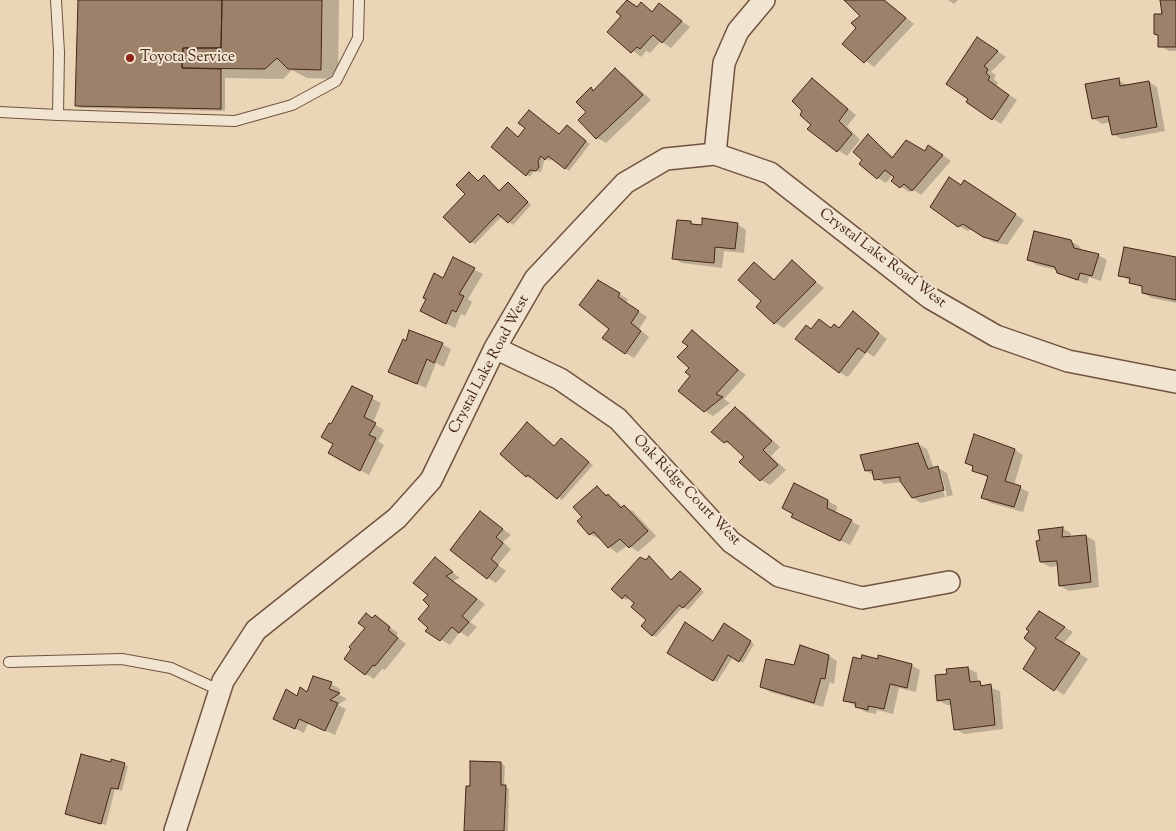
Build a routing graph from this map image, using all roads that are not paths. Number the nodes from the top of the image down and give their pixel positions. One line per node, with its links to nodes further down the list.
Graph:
1 (56, 0): 5 (lane)
2 (359, 0): 5 (lane)
3 (764, 0): 6 (street)
4 (0, 112): 5 (lane)
5 (58, 115)
6 (715, 154): 7 (street, Crystal Lake Road West); 8 (street, Crystal Lake Road West)
7 (495, 348): 9 (street, Oak Ridge Court West); 11 (street, Crystal Lake Road West)
8 (1176, 382)
9 (949, 582)
10 (9, 662): 11 (lane)
11 (220, 690): 12 (street, Crystal Lake Road West)
12 (175, 831)

